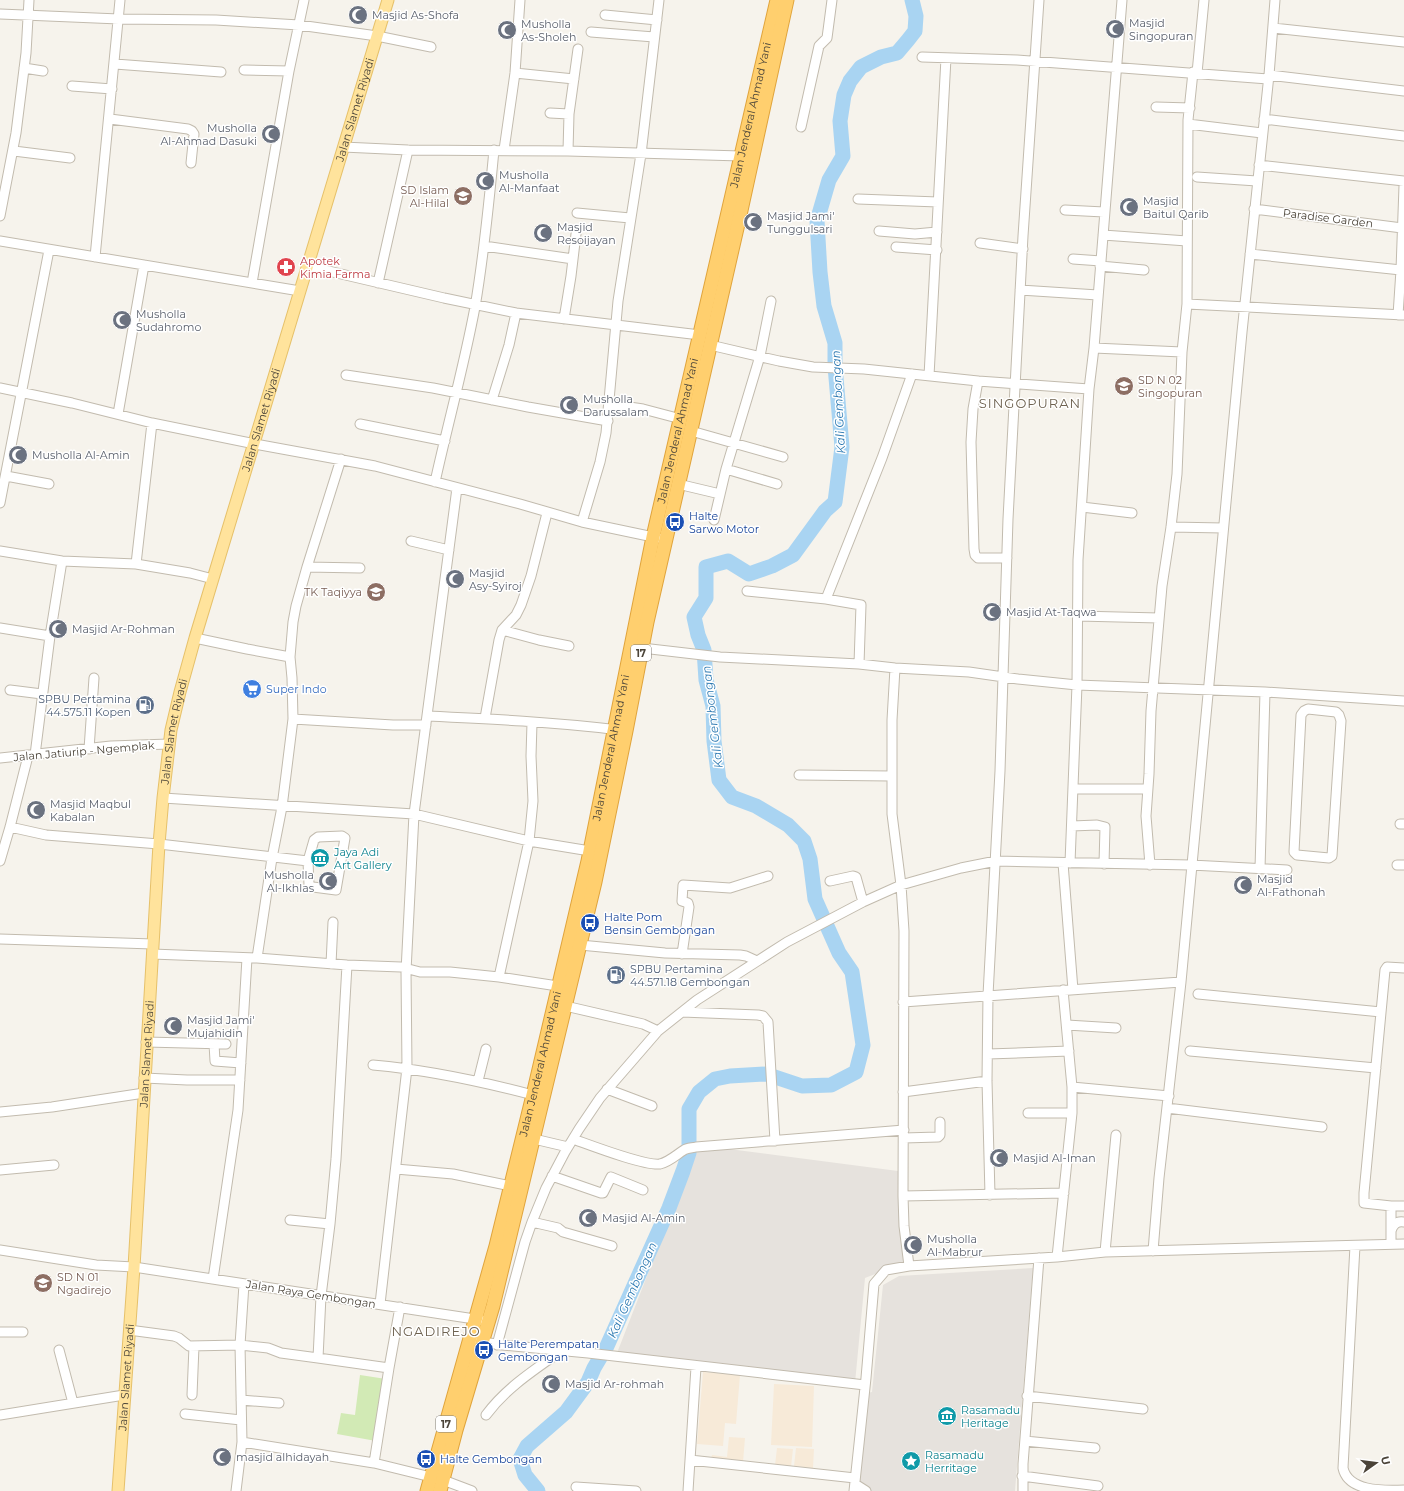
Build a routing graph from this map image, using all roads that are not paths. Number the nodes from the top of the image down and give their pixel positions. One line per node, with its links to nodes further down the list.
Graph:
1 (29, 0): 15 (street)
2 (120, 0): 17 (street)
3 (304, 0): 19 (street)
4 (388, 0): 22 (main road, Jalan Slamet Riyadi)
5 (520, 0): 37 (street)
6 (659, 0): 18 (street)
7 (776, 0): 61 (highway, Jalan Jenderal Ahmad Yani / 17)
8 (788, 0): 77 (highway, Jalan Jenderal Ahmad Yani / 17)
9 (832, 0): 51 (street)
10 (1039, 0): 29 (street)
11 (1122, 0): 32 (street)
12 (1204, 0): 38 (street)
13 (1275, 0): 20 (street)
14 (0, 14): 15 (street)
15 (28, 14): 17 (street); 31 (street)
16 (605, 15): 18 (street)
17 (119, 19): 19 (street); 30 (street)
18 (657, 20): 23 (street)
19 (299, 25): 22 (street); 35 (street)
20 (1273, 28): 24 (street); 39 (street)
21 (591, 32): 23 (street)
22 (377, 36): 25 (street); 54 (main road, Jalan Slamet Riyadi)
23 (654, 37): 60 (street)
24 (1404, 42)
25 (431, 47)
26 (578, 49): 40 (street)
27 (922, 58): 28 (street)
28 (946, 58): 29 (street); 71 (street)
29 (1034, 62): 32 (street); 90 (street)
30 (115, 64): 36 (street); 42 (street)
31 (24, 68): 34 (street); 58 (street)
32 (1116, 68): 38 (street); 75 (street)
33 (244, 70): 35 (street)
34 (42, 71)
35 (289, 71): 102 (street)
36 (221, 72)
37 (515, 72): 40 (street); 57 (street)
38 (1195, 72): 39 (street); 45 (street)
39 (1269, 77): 43 (street); 49 (street)
40 (574, 79): 47 (street)
41 (72, 86): 42 (street)
42 (112, 89): 48 (street)
43 (1404, 91)
44 (1156, 107): 45 (street)
45 (1190, 108): 50 (street)
46 (550, 113): 47 (street)
47 (568, 114): 59 (street)
48 (110, 119): 63 (street); 94 (street)
49 (1264, 119): 52 (street); 53 (street)
50 (1188, 124): 52 (street); 86 (street)
51 (801, 127)
52 (1262, 133): 64 (street)
53 (1404, 136)
54 (343, 147): 55 (street); 99 (main road, Jalan Slamet Riyadi)
55 (408, 150): 56 (street); 103 (street)
56 (494, 150): 57 (street); 88 (street)
57 (504, 150): 59 (street)
58 (14, 151): 62 (street); 78 (street)
59 (568, 151): 60 (street)
60 (641, 154): 61 (street); 79 (street)
61 (741, 156): 77 (highway, Jalan Jenderal Ahmad Yani / 17)
62 (70, 158)
63 (191, 163)
64 (1259, 165): 66 (street); 67 (street)
65 (1197, 177): 66 (street)
66 (1257, 181): 72 (street)
67 (1404, 181)
68 (1404, 186): 69 (street)
69 (1404, 192): 74 (street)
70 (858, 199): 71 (street)
71 (938, 202): 82 (street)
72 (1254, 209): 80 (street, Paradise Garden); 93 (street)
73 (1065, 210): 75 (street)
74 (1404, 210): 80 (street)
75 (1104, 212): 84 (street)
76 (577, 213): 79 (street)
77 (735, 213): 115 (highway, Jalan Jenderal Ahmad Yani / 17); 116 (highway, Jalan Jenderal Ahmad Yani / 17)
78 (0, 216)
79 (630, 218): 114 (street)
80 (1402, 228): 101 (street)
81 (879, 231): 82 (street)
82 (937, 232): 92 (street)
83 (576, 234): 95 (street)
84 (1103, 235): 86 (street); 97 (street)
85 (0, 241): 91 (street)
86 (1187, 241): 108 (street)
87 (980, 243): 90 (street)
88 (484, 246): 95 (street); 109 (street)
89 (896, 247): 92 (street)
90 (1023, 249): 104 (street)
91 (49, 250): 94 (street); 127 (street)
92 (937, 250): 122 (street)
93 (1250, 254): 101 (street); 110 (street)
94 (95, 257): 98 (street)
95 (574, 259): 113 (street)
96 (1073, 259): 97 (street)
97 (1100, 263): 100 (street); 106 (street)
98 (144, 265): 102 (street); 131 (street)
99 (307, 266): 103 (street); 105 (main road, Jalan Slamet Riyadi)
100 (1144, 270)
101 (1401, 270): 112 (street)
102 (252, 283): 105 (street)
103 (378, 283): 109 (street)
104 (1020, 290): 106 (street); 124 (street)
105 (300, 291): 139 (main road, Jalan Slamet Riyadi)
106 (1098, 295): 117 (street)
107 (771, 301): 119 (street)
108 (1187, 304): 110 (street); 118 (street)
109 (475, 305): 111 (street); 128 (street)
110 (1246, 306): 112 (street); 157 (street)
111 (516, 313): 113 (street); 129 (street)
112 (1401, 315)
113 (564, 319): 114 (street)
114 (615, 325): 115 (street); 130 (street)
115 (700, 335): 132 (highway, Jalan Jenderal Ahmad Yani / 17)
116 (710, 345): 119 (street); 136 (highway, Jalan Jenderal Ahmad Yani / 17)
117 (1094, 348): 118 (street); 126 (street)
118 (1182, 352): 156 (street)
119 (760, 356): 120 (street); 138 (street)
120 (912, 374): 122 (street); 169 (street)
121 (346, 375): 128 (street)
122 (929, 376): 123 (street)
123 (978, 381): 124 (street); 162 (street)
124 (1015, 384): 126 (street); 162 (street)
125 (0, 388): 127 (street)
126 (1089, 389): 151 (street)
127 (22, 393): 131 (street); 143 (street)
128 (457, 393): 129 (street); 137 (street)
129 (492, 400): 133 (street)
130 (609, 404): 132 (street); 133 (street)
131 (118, 414): 134 (street)
132 (681, 419): 158 (highway, Jalan Jenderal Ahmad Yani / 17)
133 (608, 421): 155 (street)
134 (152, 422): 139 (street); 164 (street)
135 (360, 424): 137 (street)
136 (691, 431): 138 (street); 146 (highway, Jalan Jenderal Ahmad Yani / 17)
137 (444, 440): 144 (street)
138 (733, 443): 140 (street); 142 (street)
139 (255, 444): 141 (street); 167 (main road, Jalan Slamet Riyadi)
140 (783, 457)
141 (341, 459): 144 (street); 165 (street)
142 (726, 469): 147 (street); 149 (street)
143 (6, 476): 145 (street); 150 (street)
144 (435, 482): 148 (street)
145 (49, 484)
146 (678, 484): 149 (street); 158 (highway, Jalan Jenderal Ahmad Yani / 17)
147 (777, 484)
148 (457, 488): 152 (street); 160 (street)
149 (720, 494): 154 (street)
150 (0, 503)
151 (1082, 507): 153 (street); 170 (street)
152 (547, 513): 155 (street); 173 (street)
153 (1132, 513)
154 (714, 520)
155 (582, 522): 158 (street)
156 (1171, 526): 157 (street); 171 (street)
157 (1224, 528): 185 (street)
158 (659, 539): 177 (highway, Jalan Jenderal Ahmad Yani / 17); 197 (highway, Jalan Jenderal Ahmad Yani / 17)
159 (411, 541): 160 (street)
160 (449, 550): 192 (street)
161 (0, 551): 163 (street)
162 (1008, 558): 181 (street)
163 (62, 561): 164 (street); 174 (street)
164 (136, 564): 167 (street)
165 (307, 566): 166 (street); 178 (street)
166 (360, 568)
167 (213, 578): 175 (main road, Jalan Slamet Riyadi)
168 (747, 591): 169 (street)
169 (826, 599): 179 (street)
170 (1078, 616): 171 (street); 183 (street)
171 (1159, 618): 184 (street)
172 (0, 628): 174 (street)
173 (502, 630): 176 (street); 193 (street)
174 (50, 636): 188 (street)
175 (195, 638): 178 (street); 198 (main road, Jalan Slamet Riyadi)
176 (569, 646)
177 (642, 648): 179 (street); 197 (highway, Jalan Jenderal Ahmad Yani / 17)
178 (290, 657): 194 (street)
179 (859, 664): 180 (street)
180 (894, 668): 181 (street); 203 (street)
181 (1003, 677): 183 (street); 218 (street)
182 (94, 678): 199 (street)
183 (1077, 685): 184 (street); 204 (street)
184 (1153, 687): 185 (street); 205 (street)
185 (1208, 689): 187 (street); 222 (street)
186 (10, 690): 188 (street)
187 (1265, 692): 189 (street); 223 (street)
188 (42, 694): 200 (street)
189 (1325, 696): 190 (street); 191 (street)
190 (1404, 701)
191 (1324, 710): 191 (street)
192 (427, 716): 193 (street); 196 (street)
193 (485, 718): 195 (street)
194 (293, 719): 196 (street); 207 (street)
195 (532, 723): 197 (street); 211 (street)
196 (426, 725): 208 (street)
197 (620, 731): 214 (highway, Jalan Jenderal Ahmad Yani / 17); 231 (highway, Jalan Jenderal Ahmad Yani / 17)
198 (169, 744): 199 (street, Jalan Jatiurip - Ngemplak); 206 (main road, Jalan Slamet Riyadi)
199 (88, 749): 200 (street, Jalan Jatiurip - Ngemplak)
200 (32, 755): 201 (street, Jalan Jatiurip - Ngemplak); 210 (street)
201 (0, 758)
202 (799, 775): 203 (street)
203 (891, 776): 227 (street)
204 (1073, 789): 205 (street); 209 (street)
205 (1148, 789): 221 (street)
206 (163, 798): 207 (street); 212 (main road, Jalan Slamet Riyadi)
207 (282, 807): 208 (street); 215 (street)
208 (414, 814): 211 (street); 239 (street)
209 (1072, 826): 219 (street); 220 (street)
210 (10, 827): 212 (street); 213 (street)
211 (529, 841): 214 (street); 241 (street)
212 (159, 844): 215 (street); 232 (main road, Jalan Slamet Riyadi)
213 (2, 850): 216 (street)
214 (590, 851): 243 (highway, Jalan Jenderal Ahmad Yani / 17)
215 (272, 858): 217 (street); 235 (street)
216 (0, 861)
217 (308, 861): 217 (street)
218 (996, 861): 219 (street); 227 (street); 246 (street)
219 (1067, 863): 220 (street); 244 (street)
220 (1104, 864): 221 (street)
221 (1150, 865): 222 (street)
222 (1191, 865): 223 (street); 242 (street)
223 (1260, 869): 224 (street)
224 (1287, 870)
225 (768, 876): 233 (street)
226 (830, 881): 228 (street)
227 (901, 885): 228 (street); 247 (street)
228 (863, 902): 236 (street)
229 (333, 922): 237 (street)
230 (0, 939): 232 (street)
231 (580, 945): 233 (street); 243 (highway, Jalan Jenderal Ahmad Yani / 17)
232 (153, 949): 234 (street); 254 (main road, Jalan Slamet Riyadi)
233 (682, 954): 236 (street)
234 (247, 958): 235 (street); 261 (street)
235 (257, 958): 237 (street)
236 (757, 961): 249 (street)
237 (331, 964): 238 (street)
238 (347, 965): 239 (street); 301 (street)
239 (407, 968): 241 (street); 263 (street)
240 (1404, 968): 250 (street)
241 (499, 977): 243 (street)
242 (1181, 982): 244 (street); 274 (street)
243 (563, 987): 248 (highway, Jalan Jenderal Ahmad Yani / 17)
244 (1068, 990): 246 (street); 251 (street)
245 (1198, 994): 250 (street)
246 (988, 995): 247 (street); 260 (street)
247 (903, 1002): 271 (street)
248 (559, 1005): 253 (street); 273 (highway, Jalan Jenderal Ahmad Yani / 17); 284 (highway, Jalan Jenderal Ahmad Yani / 17)
249 (682, 1012): 253 (street); 285 (street)
250 (1381, 1012): 264 (street)
251 (1067, 1025): 252 (street); 258 (street)
252 (1116, 1028)
253 (658, 1031): 270 (street)
254 (146, 1042): 255 (street); 265 (main road, Jalan Slamet Riyadi)
255 (214, 1044): 256 (street); 261 (street)
256 (226, 1044)
257 (486, 1049): 267 (street)
258 (1069, 1051): 260 (street); 269 (street)
259 (1190, 1051): 264 (street)
260 (988, 1054): 268 (street)
261 (241, 1063): 266 (street)
262 (373, 1065): 263 (street)
263 (407, 1068): 267 (street); 288 (street)
264 (1376, 1068): 296 (street)
265 (144, 1078): 266 (street); 272 (main road, Jalan Slamet Riyadi)
266 (240, 1080): 314 (street)
267 (478, 1081): 273 (street)
268 (987, 1081): 271 (street); 294 (street)
269 (1072, 1087): 274 (street); 278 (street)
270 (607, 1089): 275 (street); 286 (street)
271 (903, 1092): 282 (street)
272 (144, 1093): 277 (street); 313 (main road, Jalan Slamet Riyadi)
273 (533, 1095): 291 (highway, Jalan Jenderal Ahmad Yani / 17)
274 (1169, 1096): 276 (street)
275 (652, 1106)
276 (1167, 1108): 281 (street); 308 (street)
277 (0, 1112)
278 (1072, 1113): 279 (street); 293 (street)
279 (1028, 1114)
280 (940, 1122): 282 (street)
281 (1322, 1127)
282 (904, 1134): 285 (street); 295 (street)
283 (1116, 1135): 309 (street)
284 (534, 1139): 286 (street); 320 (highway, Jalan Jenderal Ahmad Yani / 17)
285 (775, 1141): 286 (street)
286 (570, 1143): 290 (street)
287 (54, 1165): 289 (street)
288 (396, 1169): 291 (street); 317 (street)
289 (0, 1170)
290 (552, 1176): 292 (street); 299 (street)
291 (511, 1186): 319 (highway, Jalan Jenderal Ahmad Yani / 17)
292 (643, 1190)
293 (1064, 1193): 294 (street); 310 (street)
294 (990, 1195): 295 (street)
295 (903, 1196): 312 (street)
296 (1391, 1206): 297 (street); 302 (street)
297 (1404, 1206)
298 (290, 1220): 301 (street)
299 (532, 1222): 305 (street); 327 (street)
300 (1404, 1222): 302 (street)
301 (330, 1224): 316 (street)
302 (1391, 1231): 303 (street)
303 (1391, 1244): 304 (street); 306 (street)
304 (1404, 1244)
305 (612, 1246)
306 (1355, 1246): 308 (street); 356 (street)
307 (0, 1250): 313 (street, Jalan Raya Gembongan)
308 (1153, 1251): 309 (street)
309 (1105, 1252): 310 (street)
310 (1057, 1257): 311 (street)
311 (1039, 1258): 312 (street); 337 (street)
312 (909, 1266): 334 (street)
313 (134, 1267): 314 (street, Jalan Raya Gembongan); 321 (main road, Jalan Slamet Riyadi)
314 (213, 1279): 315 (street, Jalan Raya Gembongan)
315 (244, 1284): 316 (street, Jalan Raya Gembongan); 326 (street)
316 (321, 1296): 317 (street, Jalan Raya Gembongan); 331 (street)
317 (380, 1304): 318 (street, Jalan Raya Gembongan)
318 (400, 1307): 319 (street, Jalan Raya Gembongan); 333 (street)
319 (476, 1318): 320 (street, Jalan Raya Gembongan); 324 (highway, Jalan Jenderal Ahmad Yani / 17)
320 (488, 1323): 325 (highway, Jalan Jenderal Ahmad Yani / 17)
321 (129, 1330): 328 (street); 336 (main road, Jalan Slamet Riyadi)
322 (0, 1332): 323 (street)
323 (23, 1332)
324 (469, 1339): 325 (street); 352 (highway, Jalan Jenderal Ahmad Yani / 17)
325 (483, 1342): 327 (street); 352 (highway, Jalan Jenderal Ahmad Yani / 17)
326 (240, 1345): 328 (street); 331 (street); 338 (street)
327 (497, 1345): 330 (street)
328 (194, 1346): 335 (street)
329 (58, 1350): 339 (street)
330 (561, 1351): 332 (street); 343 (street)
331 (318, 1358): 333 (street)
332 (696, 1367): 334 (street); 349 (street)
333 (389, 1368): 350 (street)
334 (865, 1385): 353 (street)
335 (192, 1395)
336 (124, 1396): 339 (street); 357 (main road, Jalan Slamet Riyadi)
337 (1028, 1396): 341 (street); 346 (street)
338 (241, 1400): 340 (street); 345 (street)
339 (73, 1403): 344 (street)
340 (279, 1403)
341 (1143, 1409)
342 (185, 1414): 345 (street)
343 (486, 1414)
344 (0, 1415)
345 (241, 1420): 347 (street)
346 (1025, 1441): 348 (street); 351 (street)
347 (242, 1442): 350 (street); 358 (street)
348 (1095, 1448)
349 (690, 1460): 353 (street); 362 (street)
350 (374, 1463): 352 (street)
351 (1022, 1476): 354 (street); 364 (street)
352 (438, 1483): 359 (highway, Jalan Jenderal Ahmad Yani / 17); 360 (street)
353 (854, 1484): 363 (street)
354 (1098, 1486)
355 (576, 1487): 361 (street)
356 (1404, 1490)
357 (118, 1491)
358 (236, 1491)
359 (427, 1491)
360 (472, 1491)
361 (636, 1491)
362 (688, 1491)
363 (866, 1491)
364 (1023, 1491)

